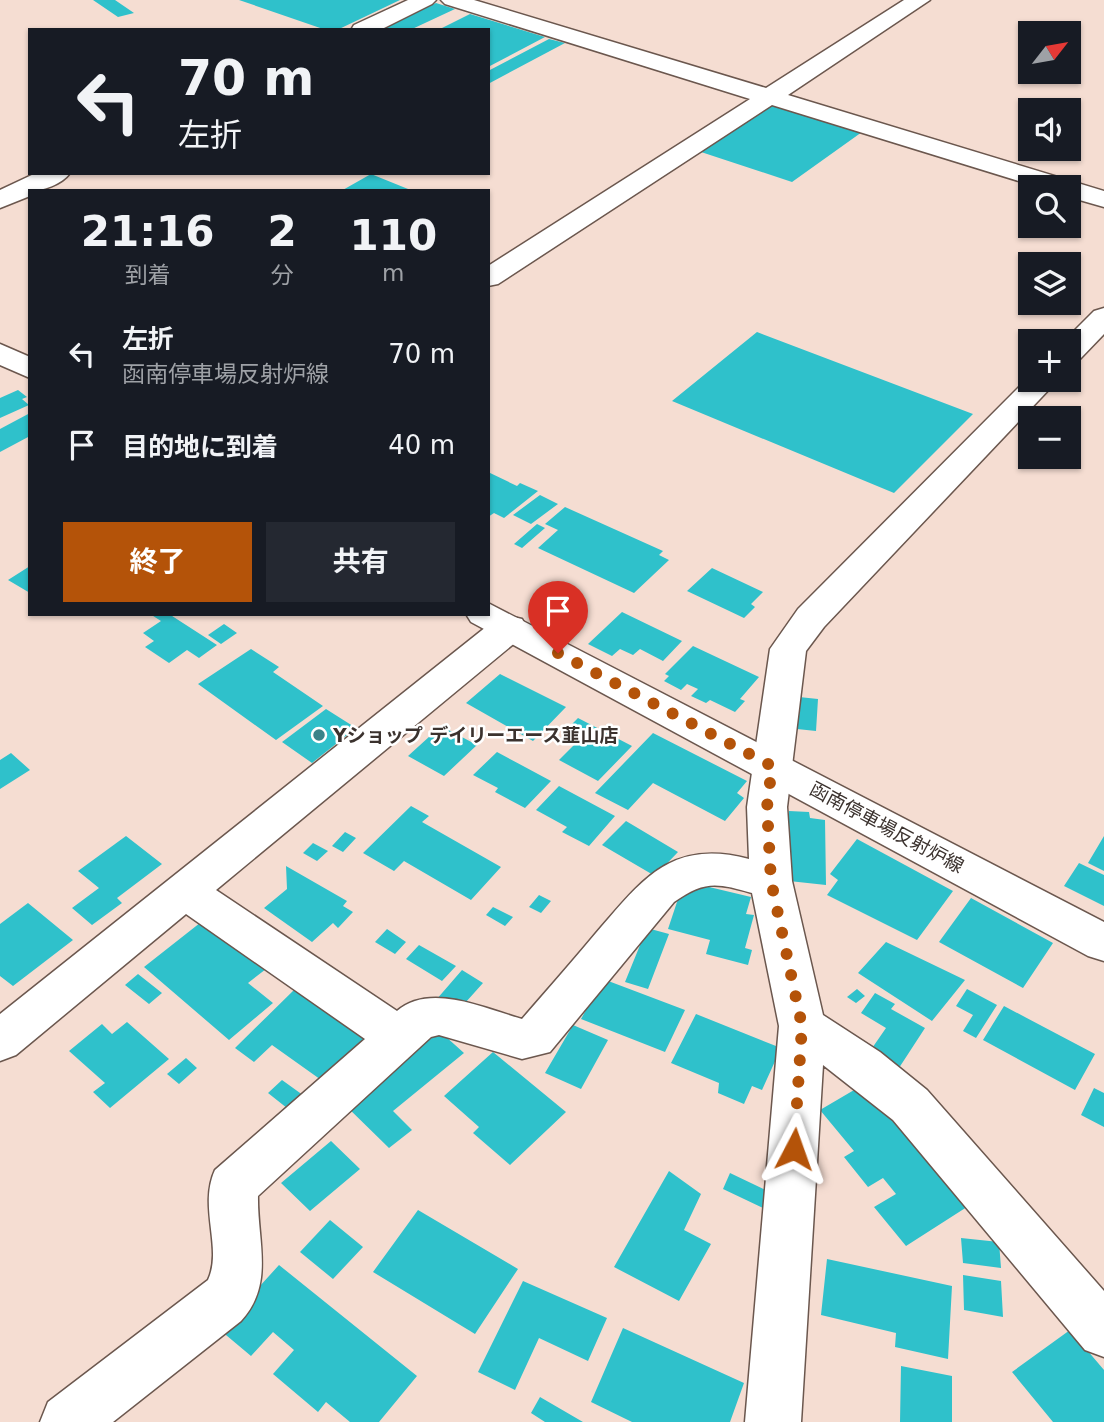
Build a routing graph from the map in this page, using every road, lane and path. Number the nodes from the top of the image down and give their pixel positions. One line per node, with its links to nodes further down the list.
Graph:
1 (425, 0): 4 (street)
2 (453, 0): 5 (street)
3 (919, 0): 5 (street)
4 (366, 28)
5 (771, 98): 7 (street); 11 (street)
6 (53, 175): 10 (street)
7 (1024, 175)
8 (1081, 192): 9 (street)
9 (1104, 199)
10 (0, 200)
11 (490, 277)
12 (1104, 317): 13 (street)
13 (1081, 341)
14 (0, 353): 15 (street)
15 (28, 368)
16 (1031, 392): 18 (street)
17 (497, 621): 18 (street, 函南停車場反射炉線); 20 (street)
18 (772, 766): 19 (street); 21 (street, 函南停車場反射炉線)
19 (771, 881): 22 (street); 23 (street)
20 (185, 891): 23 (street); 24 (street)
21 (1104, 943)
22 (802, 1026): 25 (street); 27 (street)
23 (399, 1037): 26 (street)
24 (0, 1041)
25 (1104, 1331)
26 (68, 1422)
27 (773, 1422)

